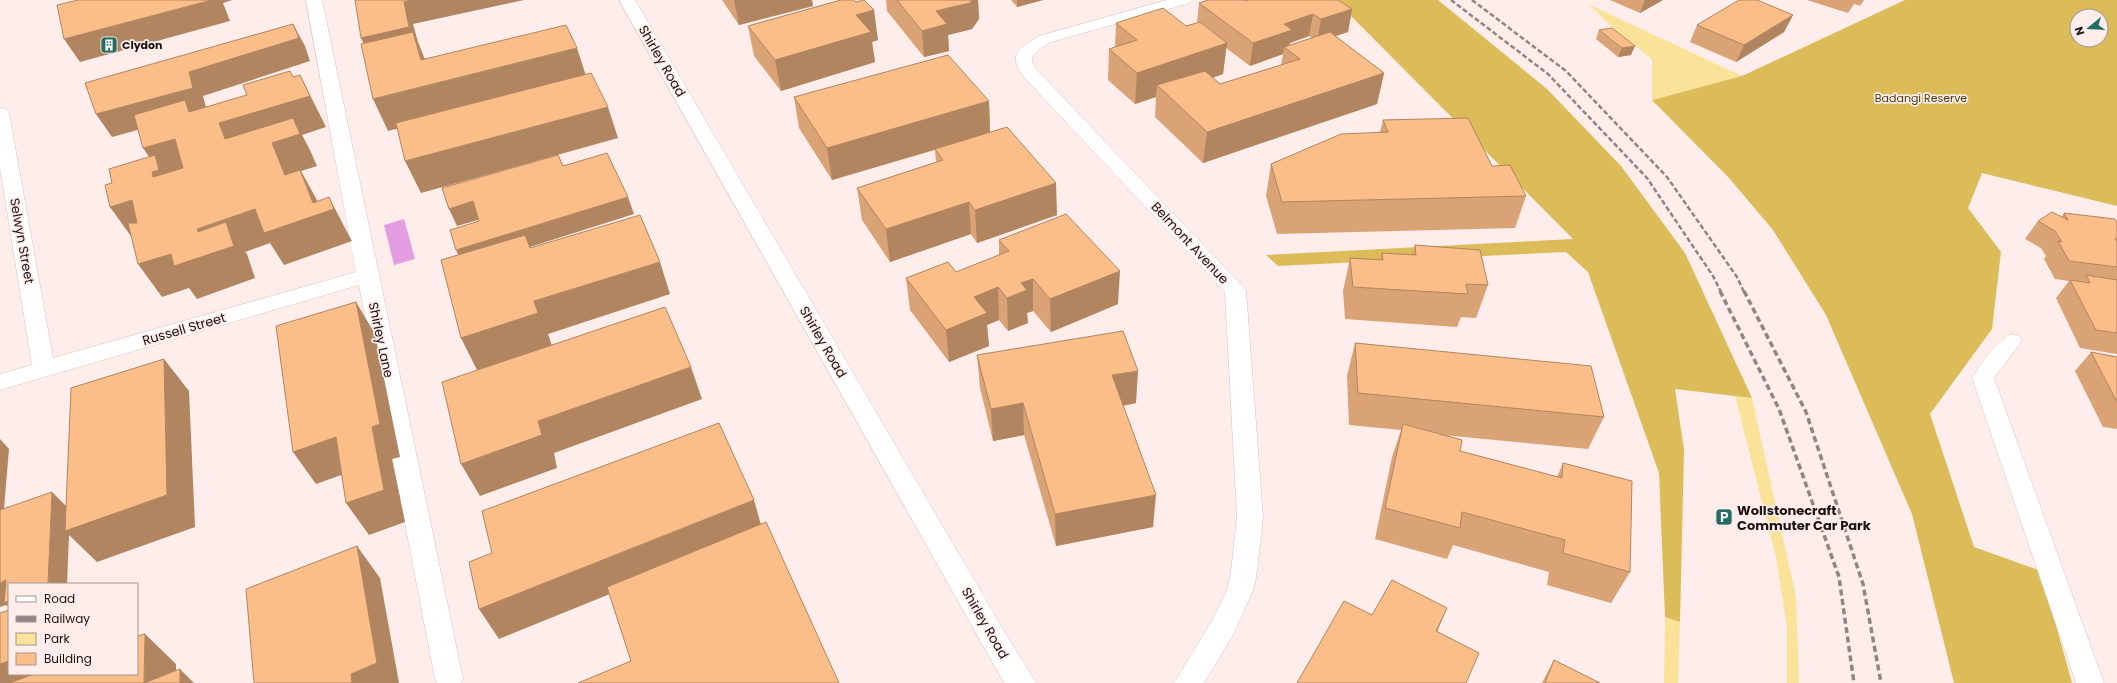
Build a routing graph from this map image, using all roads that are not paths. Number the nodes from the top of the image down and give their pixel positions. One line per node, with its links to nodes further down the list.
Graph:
1 (314, 0): 5 (street, Shirley Lane)
2 (627, 0): 10 (street, Shirley Road)
3 (1184, 0): 11 (street, Belmont Avenue)
4 (0, 113): 7 (street, Selwyn Street)
5 (367, 276): 7 (street, Russell Street); 9 (street, Shirley Lane)
6 (2012, 341): 12 (lane)
7 (44, 369): 8 (street, Russell Street)
8 (0, 382)
9 (449, 679)
10 (1022, 683)
11 (1188, 683)
12 (2090, 683)

